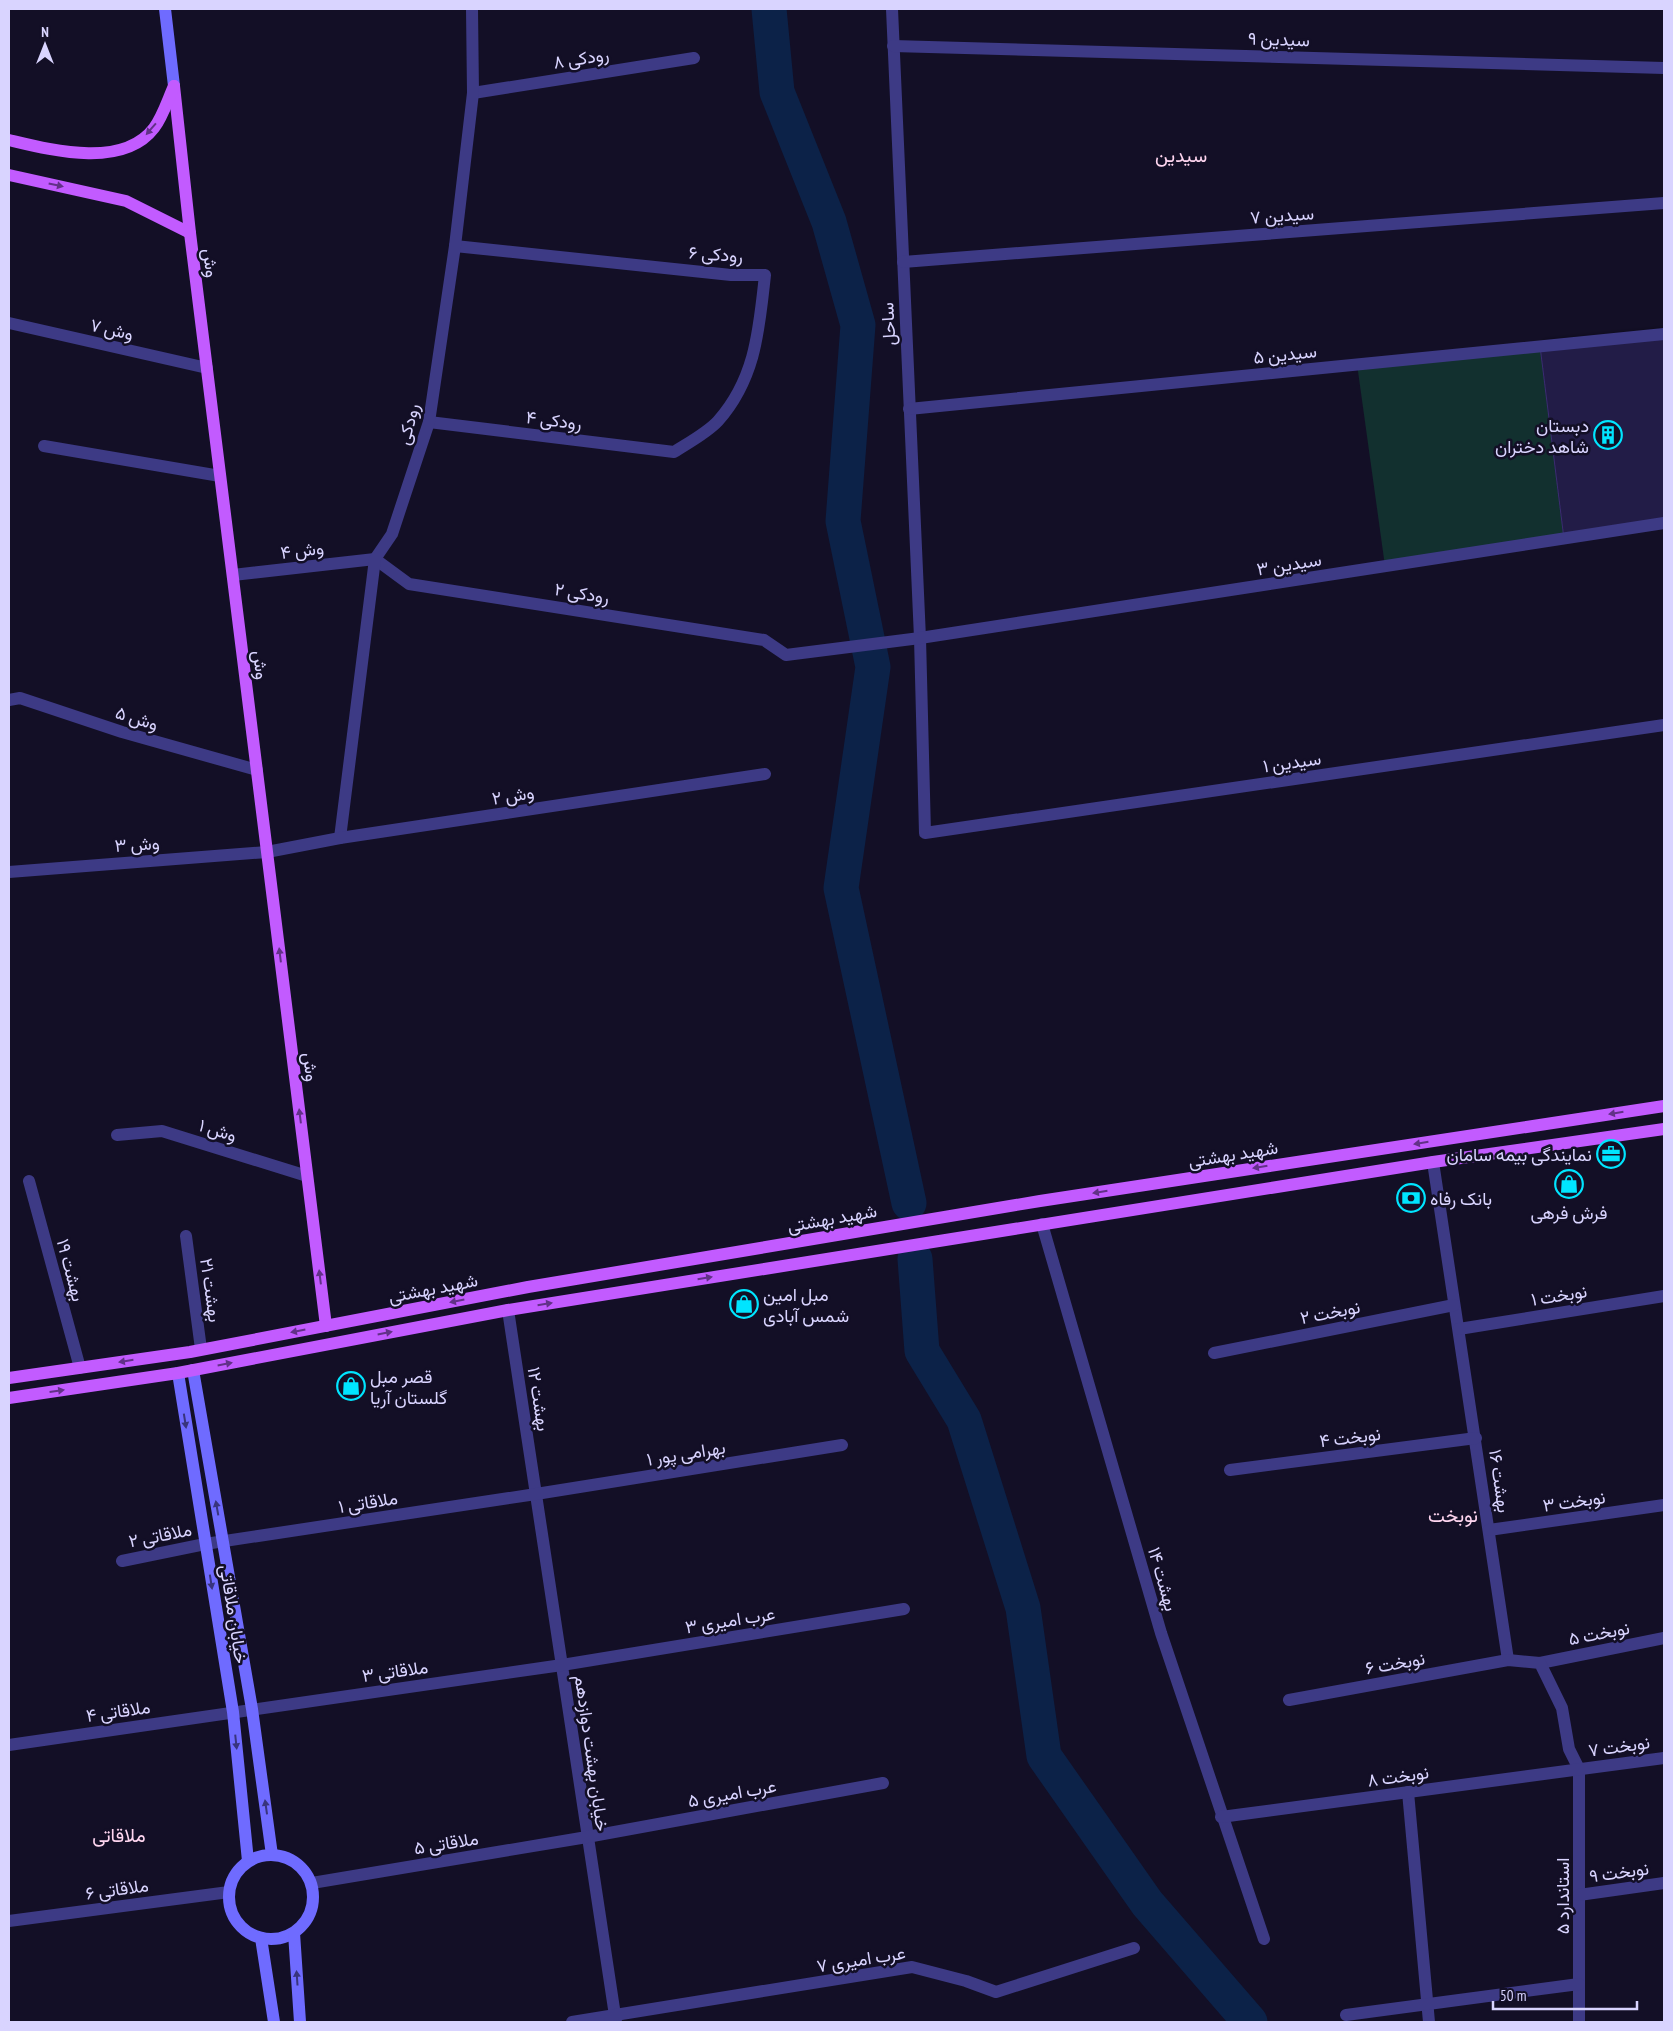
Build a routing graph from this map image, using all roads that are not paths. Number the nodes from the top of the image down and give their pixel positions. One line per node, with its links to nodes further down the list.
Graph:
1 (165, 9): 7 (main road, وش)
2 (472, 9): 8 (street, رودکی)
3 (892, 9): 4 (street, ساحل)
4 (893, 46): 6 (street, ۹ سیدین); 14 (street, ساحل)
5 (694, 58): 8 (street, رودکی ۸)
6 (1664, 68)
7 (174, 86): 9 (main road, one-way to 9); 12 (main road, وش)
8 (473, 93): 13 (street, رودکی)
9 (9, 140)
10 (9, 175): 12 (main road, one-way to 12)
11 (1664, 203): 14 (street, سیدین ۷)
12 (190, 233): 17 (main road, وش)
13 (455, 246): 19 (street, رودکی); 21 (street, رودکی ۶)
14 (903, 262): 18 (street, ساحل)
15 (9, 323): 17 (street, وش ۷)
16 (1664, 334): 18 (street, سیدین ۵)
17 (207, 368): 22 (main road, وش)
18 (910, 409): 26 (street, ساحل)
19 (429, 422): 21 (street, رودکی ۴); 24 (street, رودکی)
20 (44, 446): 22 (street)
21 (674, 452)
22 (220, 476): 25 (main road, وش)
23 (1664, 523): 26 (street, سیدین ۳)
24 (375, 559): 25 (street, وش ۴); 27 (street, رودکی ۲); 33 (street, رودکی)
25 (232, 575): 30 (main road, وش)
26 (920, 638): 27 (street, سیدین ۳); 32 (street, ساحل)
27 (786, 655)
28 (9, 700): 30 (street, وش ۵)
29 (1664, 725): 32 (street, سیدین ۱)
30 (257, 770): 34 (main road, وش)
31 (765, 774): 33 (street, وش ۲)
32 (925, 833)
33 (340, 838): 34 (street, وش ۲)
34 (267, 852): 35 (street, وش ۳); 40 (main road, وش, one-way to 34)
35 (9, 872)
36 (1664, 1106): 47 (main road, شهید بهشتی, one-way to 47)
37 (1664, 1130): 39 (main road, شهید بهشتی)
38 (117, 1136): 40 (street, وش ۱)
39 (1433, 1162): 42 (main road, شهید بهشتی); 45 (street, ۱۶ بهشت)
40 (307, 1176): 47 (main road, وش, one-way to 40)
41 (28, 1181): 52 (street, بهشت ۱۹)
42 (1042, 1224): 46 (main road, شهید بهشتی, one-way to 42); 79 (street, بهشت ۱۴)
43 (186, 1236): 49 (street, بهشت ۲۱)
44 (1664, 1296): 48 (street, ۱ نوبخت)
45 (1454, 1305): 48 (street, ۱۶ بهشت); 50 (street, ۲ نوبخت)
46 (508, 1310): 53 (main road, شهید بهشتی, one-way to 46); 60 (street, ۱۲ بهشت)
47 (326, 1326): 49 (main road, شهید بهشتی, one-way to 49)
48 (1459, 1328): 57 (street, ۱۶ بهشت)
49 (196, 1350): 51 (main road, شهید بهشتی); 53 (main road)
50 (1214, 1353)
51 (174, 1354): 52 (main road, شهید بهشتی, one-way to 52); 54 (main road)
52 (80, 1368): 55 (main road, شهید بهشتی)
53 (194, 1370): 54 (main road, شهید بهشتی); 63 (main road, خیابان ملاقاتی, one-way to 53)
54 (178, 1373): 56 (main road, شهید بهشتی, one-way to 54); 64 (main road, خیابان ملاقاتی, one-way to 64)
55 (9, 1378)
56 (9, 1398)
57 (1476, 1438): 59 (street, ۴ نوبخت); 62 (street, ۱۶ بهشت)
58 (842, 1445): 60 (street, ۱ بهرامی پور)
59 (1230, 1470)
60 (536, 1494): 63 (street, ملاقاتی ۱); 70 (street, خیابان بهشت دوازدهم)
61 (1664, 1506): 62 (street, ۳ نوبخت)
62 (1489, 1530): 68 (street, ۱۶ بهشت)
63 (223, 1542): 64 (street, ملاقاتی ۱); 72 (main road, خیابان ملاقاتی)
64 (205, 1544): 65 (street, ۲ ملاقاتی); 73 (main road, خیابان ملاقاتی, one-way to 73)
65 (122, 1561)
66 (904, 1610): 70 (street, ۳ عرب امیری)
67 (1664, 1638): 69 (street, ۵ نوبخت)
68 (1508, 1660): 69 (street); 71 (street, نوبخت ۶)
69 (1540, 1663): 76 (street)
70 (562, 1665): 72 (street, ملاقاتی ۳); 80 (street, خیابان بهشت دوازدهم)
71 (1290, 1700)
72 (252, 1709): 73 (street, ملاقاتی ۳); 81 (main road, خیابان ملاقاتی, one-way to 72)
73 (233, 1712): 74 (street, ملاقاتی ۴); 82 (main road, خیابان ملاقاتی, one-way to 82)
74 (9, 1745)
75 (1664, 1758): 76 (street, ۷ نوبخت)
76 (1579, 1769): 78 (street, ۸ نوبخت); 86 (street, ۵ استاندارد)
77 (883, 1783): 80 (street, ۵ عرب امیری)
78 (1408, 1792): 79 (street, ۸ نوبخت); 93 (street)
79 (1221, 1817): 90 (street, بهشت ۱۴)
80 (587, 1837): 83 (street, ملاقاتی ۵); 95 (street, خیابان بهشت دوازدهم)
81 (272, 1855): 82 (main road); 83 (main road)
82 (248, 1861): 85 (main road)
83 (312, 1883): 88 (main road)
84 (1664, 1883): 86 (street, ۹ نوبخت)
85 (229, 1892): 87 (street, ۶ ملاقاتی); 89 (main road)
86 (1579, 1895): 92 (street, ۵ استاندارد)
87 (9, 1921)
88 (294, 1933): 89 (main road); 97 (main road, one-way to 88)
89 (261, 1938): 96 (main road)
90 (1264, 1939)
91 (1134, 1948): 95 (street, ۷ عرب امیری)
92 (1579, 1984): 93 (street); 100 (street, ۵ استاندارد)
93 (1428, 2003): 94 (street); 99 (street)
94 (1346, 2015)
95 (615, 2020): 98 (street, ۷ عرب امیری)
96 (274, 2022)
97 (300, 2022)
98 (572, 2022)
99 (1429, 2022)
100 (1579, 2022)

